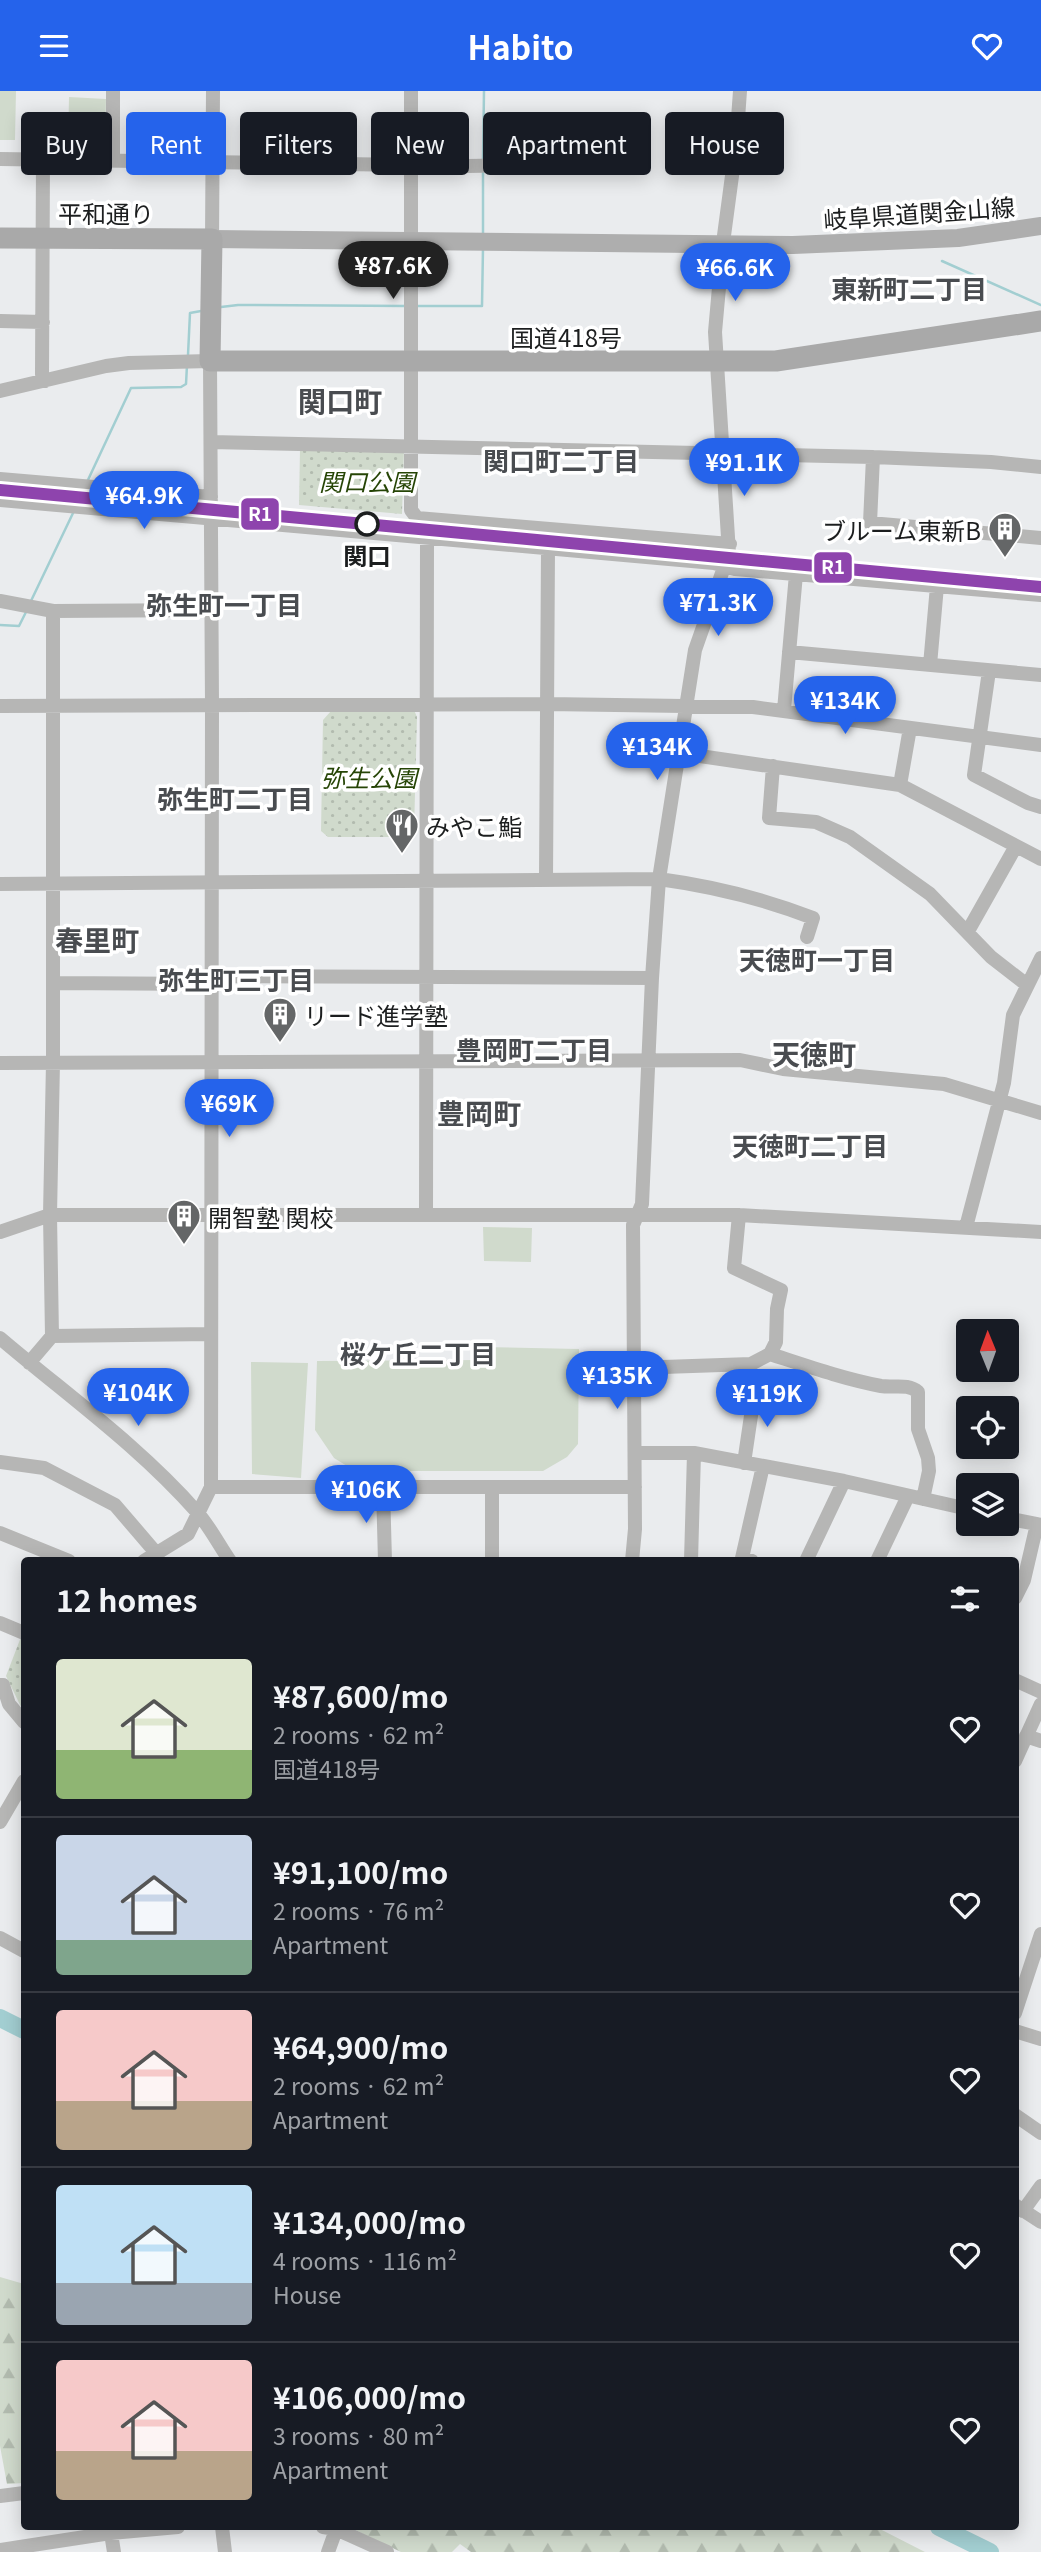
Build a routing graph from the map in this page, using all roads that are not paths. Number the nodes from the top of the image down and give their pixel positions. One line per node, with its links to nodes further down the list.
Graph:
1 (113, 91): 9 (street)
2 (213, 91): 5 (street)
3 (411, 91): 6 (street)
4 (740, 91): 21 (street)
5 (212, 112)
6 (411, 112)
7 (0, 159): 8 (street)
8 (21, 159)
9 (113, 160): 10 (street)
10 (126, 160)
11 (226, 161): 12 (street)
12 (371, 165)
13 (43, 175): 18 (street)
14 (211, 175): 19 (street)
15 (410, 175): 20 (street)
16 (1041, 226): 21 (main road, 岐阜県道関金山線)
17 (0, 238): 18 (highway, 平和通り)
18 (43, 238): 19 (highway, 平和通り); 24 (street)
19 (212, 239): 20 (main road, 岐阜県道関金山線); 25 (highway)
20 (411, 240): 21 (main road, 岐阜県道関金山線); 26 (street)
21 (723, 243): 27 (street)
22 (0, 321): 24 (street)
23 (1041, 321): 27 (highway, 国道418号)
24 (43, 322): 28 (street)
25 (210, 361): 26 (highway, 国道418号); 28 (street); 30 (street)
26 (410, 361): 27 (highway, 国道418号); 31 (street)
27 (716, 363): 32 (street)
28 (45, 381): 29 (street)
29 (0, 391)
30 (211, 442): 31 (street); 36 (street)
31 (410, 446): 32 (street); 41 (street)
32 (724, 454): 33 (street); 41 (street)
33 (873, 457): 34 (street); 39 (street)
34 (1041, 467)
35 (0, 479): 36 (street)
36 (211, 497): 38 (street)
37 (0, 499): 38 (street)
38 (211, 520): 40 (street); 48 (street)
39 (1041, 538)
40 (427, 539): 42 (street); 57 (street)
41 (730, 544): 43 (street)
42 (548, 549): 43 (street); 54 (street)
43 (726, 565): 44 (street); 58 (street)
44 (796, 574): 45 (street); 50 (street)
45 (937, 586): 46 (street); 51 (street)
46 (1041, 595)
47 (0, 601): 49 (street)
48 (212, 610): 49 (street); 56 (street)
49 (53, 611): 55 (street)
50 (789, 652): 51 (street); 60 (street)
51 (930, 665): 52 (street)
52 (989, 671): 53 (street); 62 (street)
53 (1041, 675)
54 (547, 704): 57 (street); 58 (street); 71 (street)
55 (53, 705): 56 (street); 59 (street); 75 (street)
56 (212, 705): 57 (street); 73 (street)
57 (427, 705): 72 (street)
58 (685, 705): 60 (street); 64 (street)
59 (0, 706)
60 (785, 710): 61 (street)
61 (910, 728): 62 (street); 66 (street)
62 (981, 737): 63 (street); 67 (street)
63 (1041, 745)
64 (679, 753): 65 (street); 70 (street)
65 (774, 766): 66 (street); 76 (street)
66 (900, 785): 68 (street)
67 (1041, 807)
68 (1016, 846): 69 (street); 76 (street)
69 (1041, 859)
70 (659, 879): 71 (street); 77 (street); 80 (street)
71 (546, 880): 72 (street)
72 (426, 881): 73 (street); 79 (street)
73 (211, 883): 75 (street); 81 (street)
74 (0, 884): 75 (street)
75 (53, 884): 82 (street)
76 (968, 931): 83 (street)
77 (807, 937)
78 (1041, 958): 83 (street)
79 (426, 977): 80 (street); 81 (street); 84 (street)
80 (652, 978): 85 (street)
81 (212, 980): 82 (street); 87 (street)
82 (53, 983): 86 (street)
83 (1027, 985): 89 (street)
84 (426, 1061): 85 (street); 87 (street); 92 (street)
85 (648, 1061): 89 (street); 93 (street)
86 (53, 1062): 87 (street); 88 (street); 91 (street)
87 (212, 1062): 95 (street)
88 (0, 1063)
89 (998, 1101): 90 (street); 96 (street)
90 (1041, 1112)
91 (50, 1215): 95 (street); 97 (street); 100 (street)
92 (426, 1215): 93 (street); 95 (street)
93 (638, 1215): 94 (street); 104 (street)
94 (739, 1215): 96 (street); 102 (street)
95 (212, 1216): 99 (street)
96 (966, 1227): 98 (street)
97 (0, 1232)
98 (1041, 1232)
99 (211, 1334): 100 (street); 112 (street)
100 (52, 1336): 103 (street)
101 (0, 1338): 103 (street)
102 (770, 1355): 104 (street); 117 (street)
103 (29, 1363): 119 (street)
104 (634, 1368): 106 (street)
105 (764, 1387): 109 (street)
106 (635, 1453): 107 (street); 113 (street)
107 (694, 1453): 109 (street); 130 (street)
108 (0, 1462): 124 (street)
109 (744, 1463): 110 (street)
110 (763, 1466): 111 (street); 131 (street)
111 (844, 1481): 116 (street); 132 (street)
112 (211, 1487): 114 (street); 119 (street)
113 (635, 1487): 115 (street); 129 (street)
114 (383, 1488): 115 (street); 127 (street)
115 (492, 1488): 128 (street)
116 (908, 1496): 117 (street); 133 (street)
117 (923, 1499): 118 (street)
118 (956, 1506)
119 (199, 1515): 125 (street); 126 (street)
120 (1019, 1520): 121 (street)
121 (1039, 1525): 134 (street)
122 (0, 1534): 123 (street)
123 (59, 1557)
124 (152, 1557)
125 (156, 1557)
126 (226, 1557)
127 (385, 1557)
128 (492, 1557)
129 (632, 1557)
130 (691, 1557)
131 (742, 1557)
132 (808, 1557)
133 (879, 1557)
134 (1019, 1590)
135 (0, 1623): 136 (street)
136 (21, 1632)
137 (1019, 1683): 139 (street)
138 (0, 1685): 141 (street)
139 (1041, 1692)
140 (1041, 1704): 142 (street)
141 (21, 1718)
142 (1026, 1736): 143 (street); 144 (street)
143 (1041, 1741)
144 (1019, 1752)
145 (21, 1786): 146 (street)
146 (0, 1822)
147 (1041, 1934): 150 (street)
148 (0, 1938): 149 (street)
149 (21, 1949)
150 (1036, 1964): 151 (street)
151 (1019, 2004)
152 (1019, 2032): 153 (street)
153 (1041, 2039)
154 (1019, 2118): 155 (street)
155 (1041, 2133)
156 (1041, 2186): 157 (street)
157 (1019, 2208): 158 (street)
158 (1041, 2222)
159 (1, 2492): 160 (street)
160 (21, 2493)
161 (110, 2530): 165 (street); 166 (street)
162 (222, 2530): 167 (street)
163 (332, 2530): 168 (street)
164 (337, 2530): 169 (street)
165 (0, 2550)
166 (114, 2552)
167 (225, 2552)
168 (328, 2552)
169 (387, 2552)

